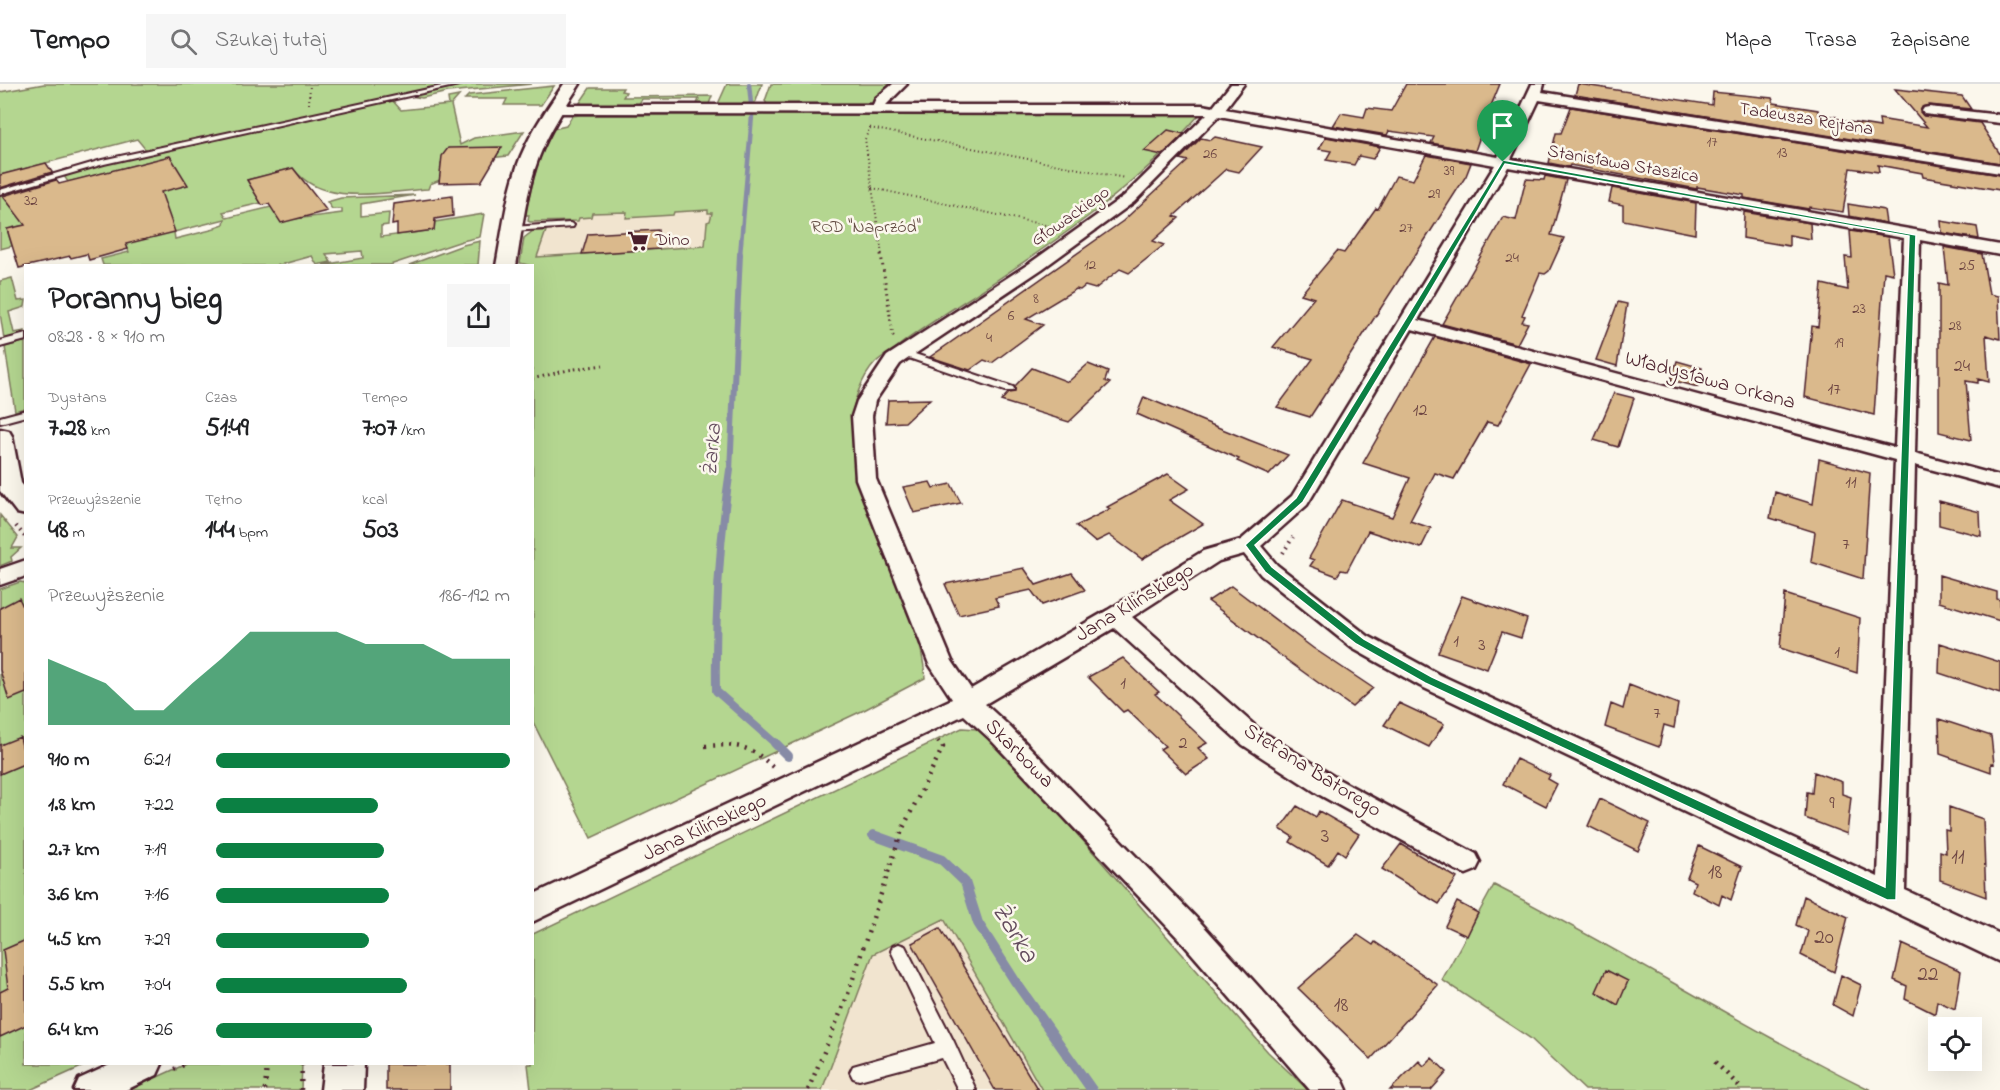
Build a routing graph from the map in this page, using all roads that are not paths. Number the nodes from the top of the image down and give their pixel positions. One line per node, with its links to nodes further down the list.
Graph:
1 (460, 84): 13 (lane)
2 (572, 84): 6 (street)
3 (901, 84): 9 (street)
4 (1238, 84): 7 (street, Głowackiego)
5 (1537, 89): 11 (street, Jana Kilińskiego); 12 (street, Tadeusza Rejtana)
6 (556, 109): 9 (street, Stanisława Staszica); 15 (street)
7 (1216, 111): 9 (street, Stanisława Staszica); 11 (street, Stanisława Staszica); 22 (street, Głowackiego)
8 (1929, 111): 10 (street)
9 (875, 114)
10 (2000, 119)
11 (1503, 162): 16 (street, Stanisława Staszica); 19 (street, Jana Kilińskiego)
12 (2000, 169)
13 (0, 192)
14 (570, 225): 15 (lane)
15 (513, 229): 18 (street)
16 (1912, 235): 17 (street, Stanisława Staszica); 27 (street)
17 (2000, 250)
18 (506, 264)
19 (1409, 322): 27 (street, Władysława Orkana); 30 (street, Jana Kilińskiego)
20 (24, 338): 21 (lane)
21 (0, 344)
22 (907, 351): 23 (lane); 34 (street, Skarbowa)
23 (1009, 389)
24 (24, 413): 25 (lane)
25 (0, 420)
26 (0, 436): 29 (street)
27 (1905, 456): 28 (street, Władysława Orkana); 36 (street)
28 (2000, 482)
29 (24, 504)
30 (1249, 545): 33 (street, Jana Kilińskiego); 36 (street)
31 (24, 568): 32 (street)
32 (0, 577)
33 (1116, 616): 34 (street, Jana Kilińskiego); 35 (street, Stefana Batorego)
34 (968, 703): 37 (street, Jana Kilińskiego); 47 (street, Skarbowa)
35 (1466, 862)
36 (1891, 896): 38 (street)
37 (534, 908)
38 (2000, 948)
39 (899, 951): 40 (lane)
40 (948, 1048): 43 (lane); 46 (lane)
41 (144, 1065): 44 (street)
42 (344, 1065): 45 (street)
43 (859, 1072)
44 (90, 1090)
45 (342, 1090)
46 (967, 1090)
47 (1331, 1090)

